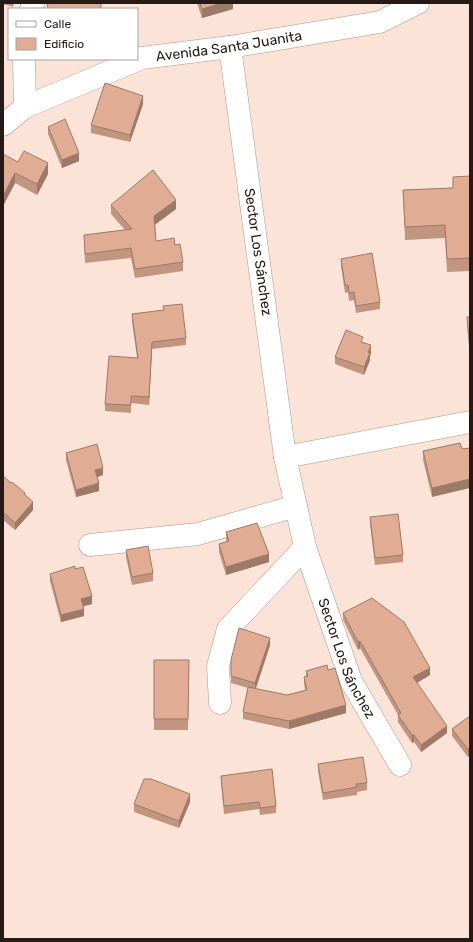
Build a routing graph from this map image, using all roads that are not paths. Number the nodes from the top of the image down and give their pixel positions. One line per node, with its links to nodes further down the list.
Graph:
1 (418, 3): 2 (street, Avenida Santa Juanita)
2 (230, 47): 5 (street, Avenida Santa Juanita); 9 (street, Sector Los Sánchez)
3 (24, 60): 6 (street)
4 (137, 60): 6 (street, Avenida Santa Juanita)
5 (138, 60)
6 (26, 107): 7 (street, Avenida Santa Juanita)
7 (3, 126)
8 (470, 422): 9 (street)
9 (285, 457): 10 (street, Sector Los Sánchez)
10 (296, 506): 11 (street); 12 (street, Sector Los Sánchez)
11 (90, 545)
12 (305, 547): 13 (street); 14 (street, Sector Los Sánchez)
13 (220, 703)
14 (400, 765)

